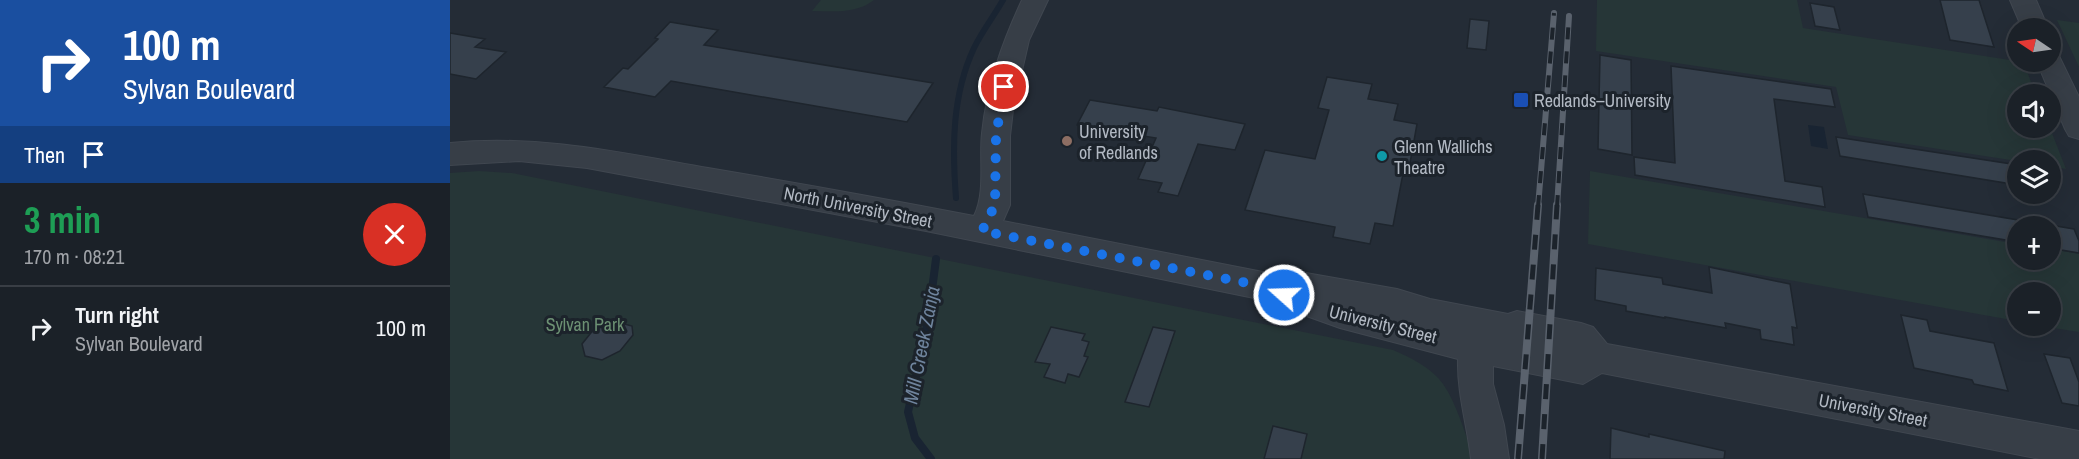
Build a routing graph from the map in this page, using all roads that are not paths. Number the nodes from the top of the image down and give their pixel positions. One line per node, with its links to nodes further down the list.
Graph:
1 (1035, 0): 7 (street)
2 (2023, 0): 3 (street)
3 (2031, 18)
4 (2054, 72): 5 (street)
5 (2079, 129)
6 (450, 154): 7 (street, North University Street)
7 (982, 231): 8 (street, North University Street)
8 (1263, 286): 9 (street, University Street); 10 (street, University Street)
9 (1476, 347): 10 (street, University Street); 12 (street)
10 (1597, 357): 11 (street, University Street)
11 (2079, 449)
12 (1490, 459)

